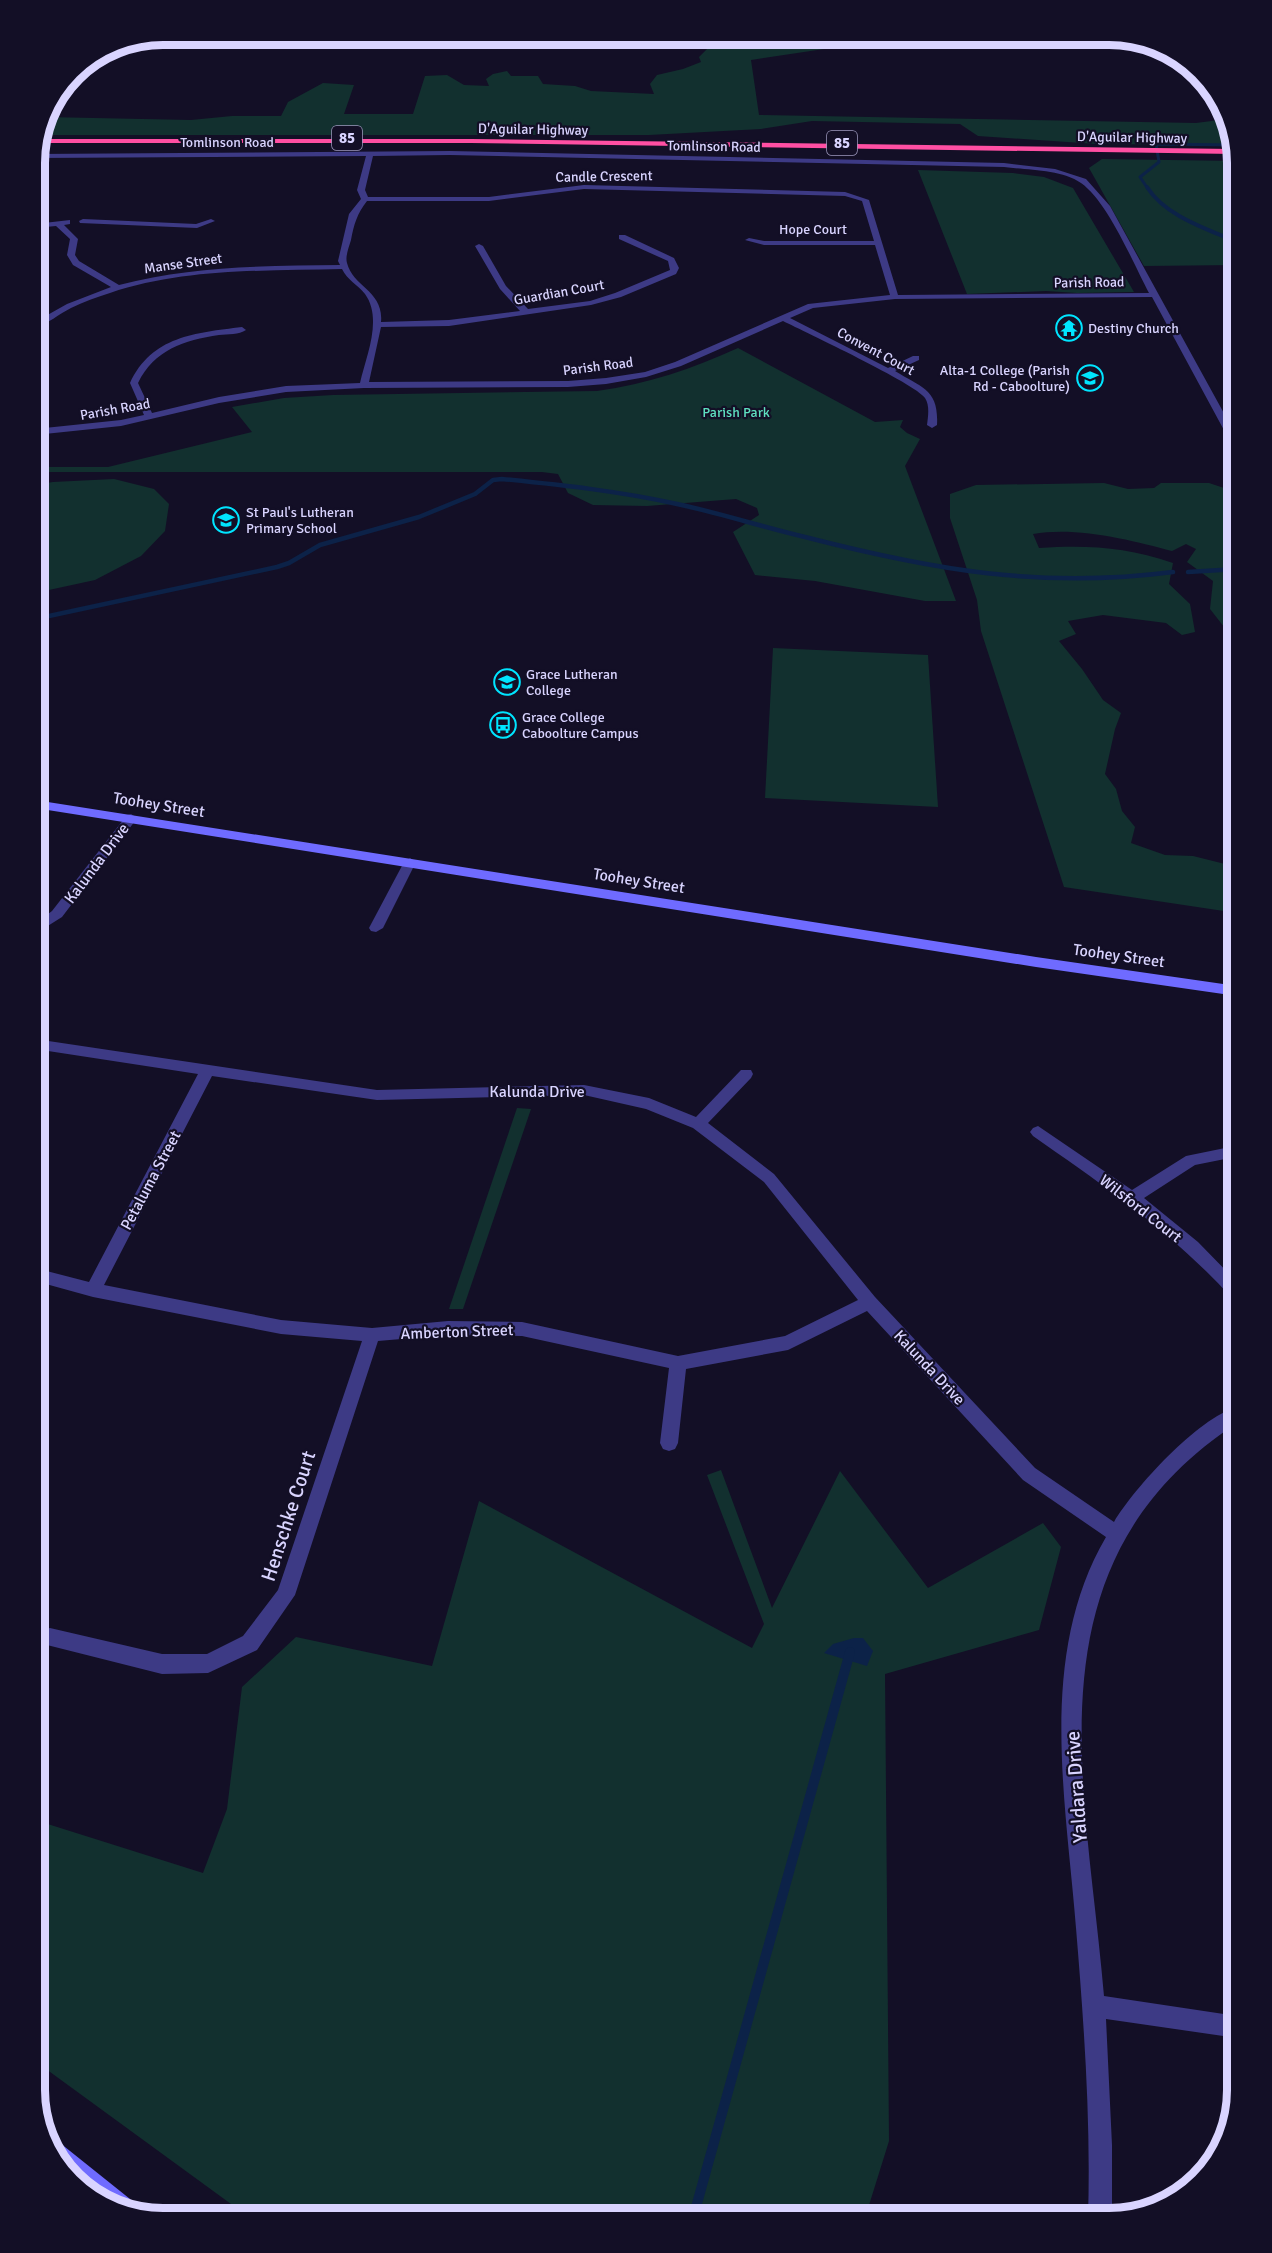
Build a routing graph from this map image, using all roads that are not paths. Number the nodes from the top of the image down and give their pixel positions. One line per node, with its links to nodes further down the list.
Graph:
1 (339, 45): 2 (street)
2 (142, 47)
3 (846, 136): 7 (highway)
4 (912, 138): 10 (highway)
5 (47, 140): 7 (highway, D'Aguilar Highway / 85)
6 (47, 140): 8 (highway, D'Aguilar Highway / 85)
7 (656, 140): 9 (highway, D'Aguilar Highway / 85)
8 (863, 147): 9 (highway, D'Aguilar Highway / 85); 11 (highway)
9 (1028, 149): 12 (highway, D'Aguilar Highway / 85)
10 (1226, 152)
11 (1226, 152)
12 (1226, 152)
13 (370, 153): 14 (street, Tomlinson Road); 15 (street); 27 (street, Tomlinson Road)
14 (45, 156)
15 (365, 199): 23 (street, Candle Crescent); 25 (street)
16 (211, 221): 19 (street)
17 (58, 223): 18 (street); 19 (street); 26 (street)
18 (45, 225)
19 (197, 226): 20 (street)
20 (207, 231)
21 (621, 237): 29 (street, Guardian Court)
22 (749, 240): 23 (street, Hope Court)
23 (877, 243): 28 (street, Candle Crescent)
24 (479, 246): 29 (street)
25 (344, 267): 26 (street, Manse Street); 32 (street)
26 (115, 286): 31 (street, Manse Street)
27 (1155, 295): 28 (street, Parish Road); 39 (street, Tomlinson Road)
28 (895, 297): 30 (street, Parish Road)
29 (526, 312): 32 (street, Guardian Court)
30 (783, 318): 35 (street, Convent Court); 36 (street, Parish Road)
31 (45, 320)
32 (377, 326): 36 (street)
33 (242, 330): 37 (street)
34 (916, 358): 35 (street)
35 (888, 371): 38 (street, Convent Court)
36 (364, 385): 37 (street, Parish Road)
37 (149, 417): 40 (street, Parish Road)
38 (932, 425)
39 (1227, 426)
40 (45, 431)
41 (45, 805): 42 (street, Toohey Street)
42 (131, 818): 43 (street, Toohey Street); 44 (street, Kalunda Drive)
43 (410, 862): 45 (street); 46 (street, Toohey Street)
44 (45, 923)
45 (376, 928)
46 (1227, 989)
47 (45, 1046): 48 (street, Kalunda Drive)
48 (207, 1071): 50 (street, Kalunda Drive); 56 (street, Petaluma Street)
49 (746, 1074): 50 (street)
50 (698, 1124): 57 (street, Kalunda Drive)
51 (1038, 1132): 53 (street, Wilsford Court)
52 (1227, 1154): 53 (street)
53 (1132, 1198): 55 (street, Wilsford Court)
54 (45, 1278): 56 (street, Amberton Street)
55 (1227, 1281)
56 (93, 1290): 58 (street, Amberton Street)
57 (869, 1302): 59 (street, Amberton Street); 62 (street, Kalunda Drive)
58 (372, 1335): 59 (street, Amberton Street); 63 (street, Henschke Court)
59 (678, 1363): 61 (street)
60 (1227, 1420): 62 (street, Yaldara Drive)
61 (669, 1443)
62 (1118, 1535): 64 (street, Yaldara Drive)
63 (50, 1637)
64 (1094, 2006): 65 (street); 66 (street, Yaldara Drive)
65 (1227, 2025)
66 (1100, 2208)

